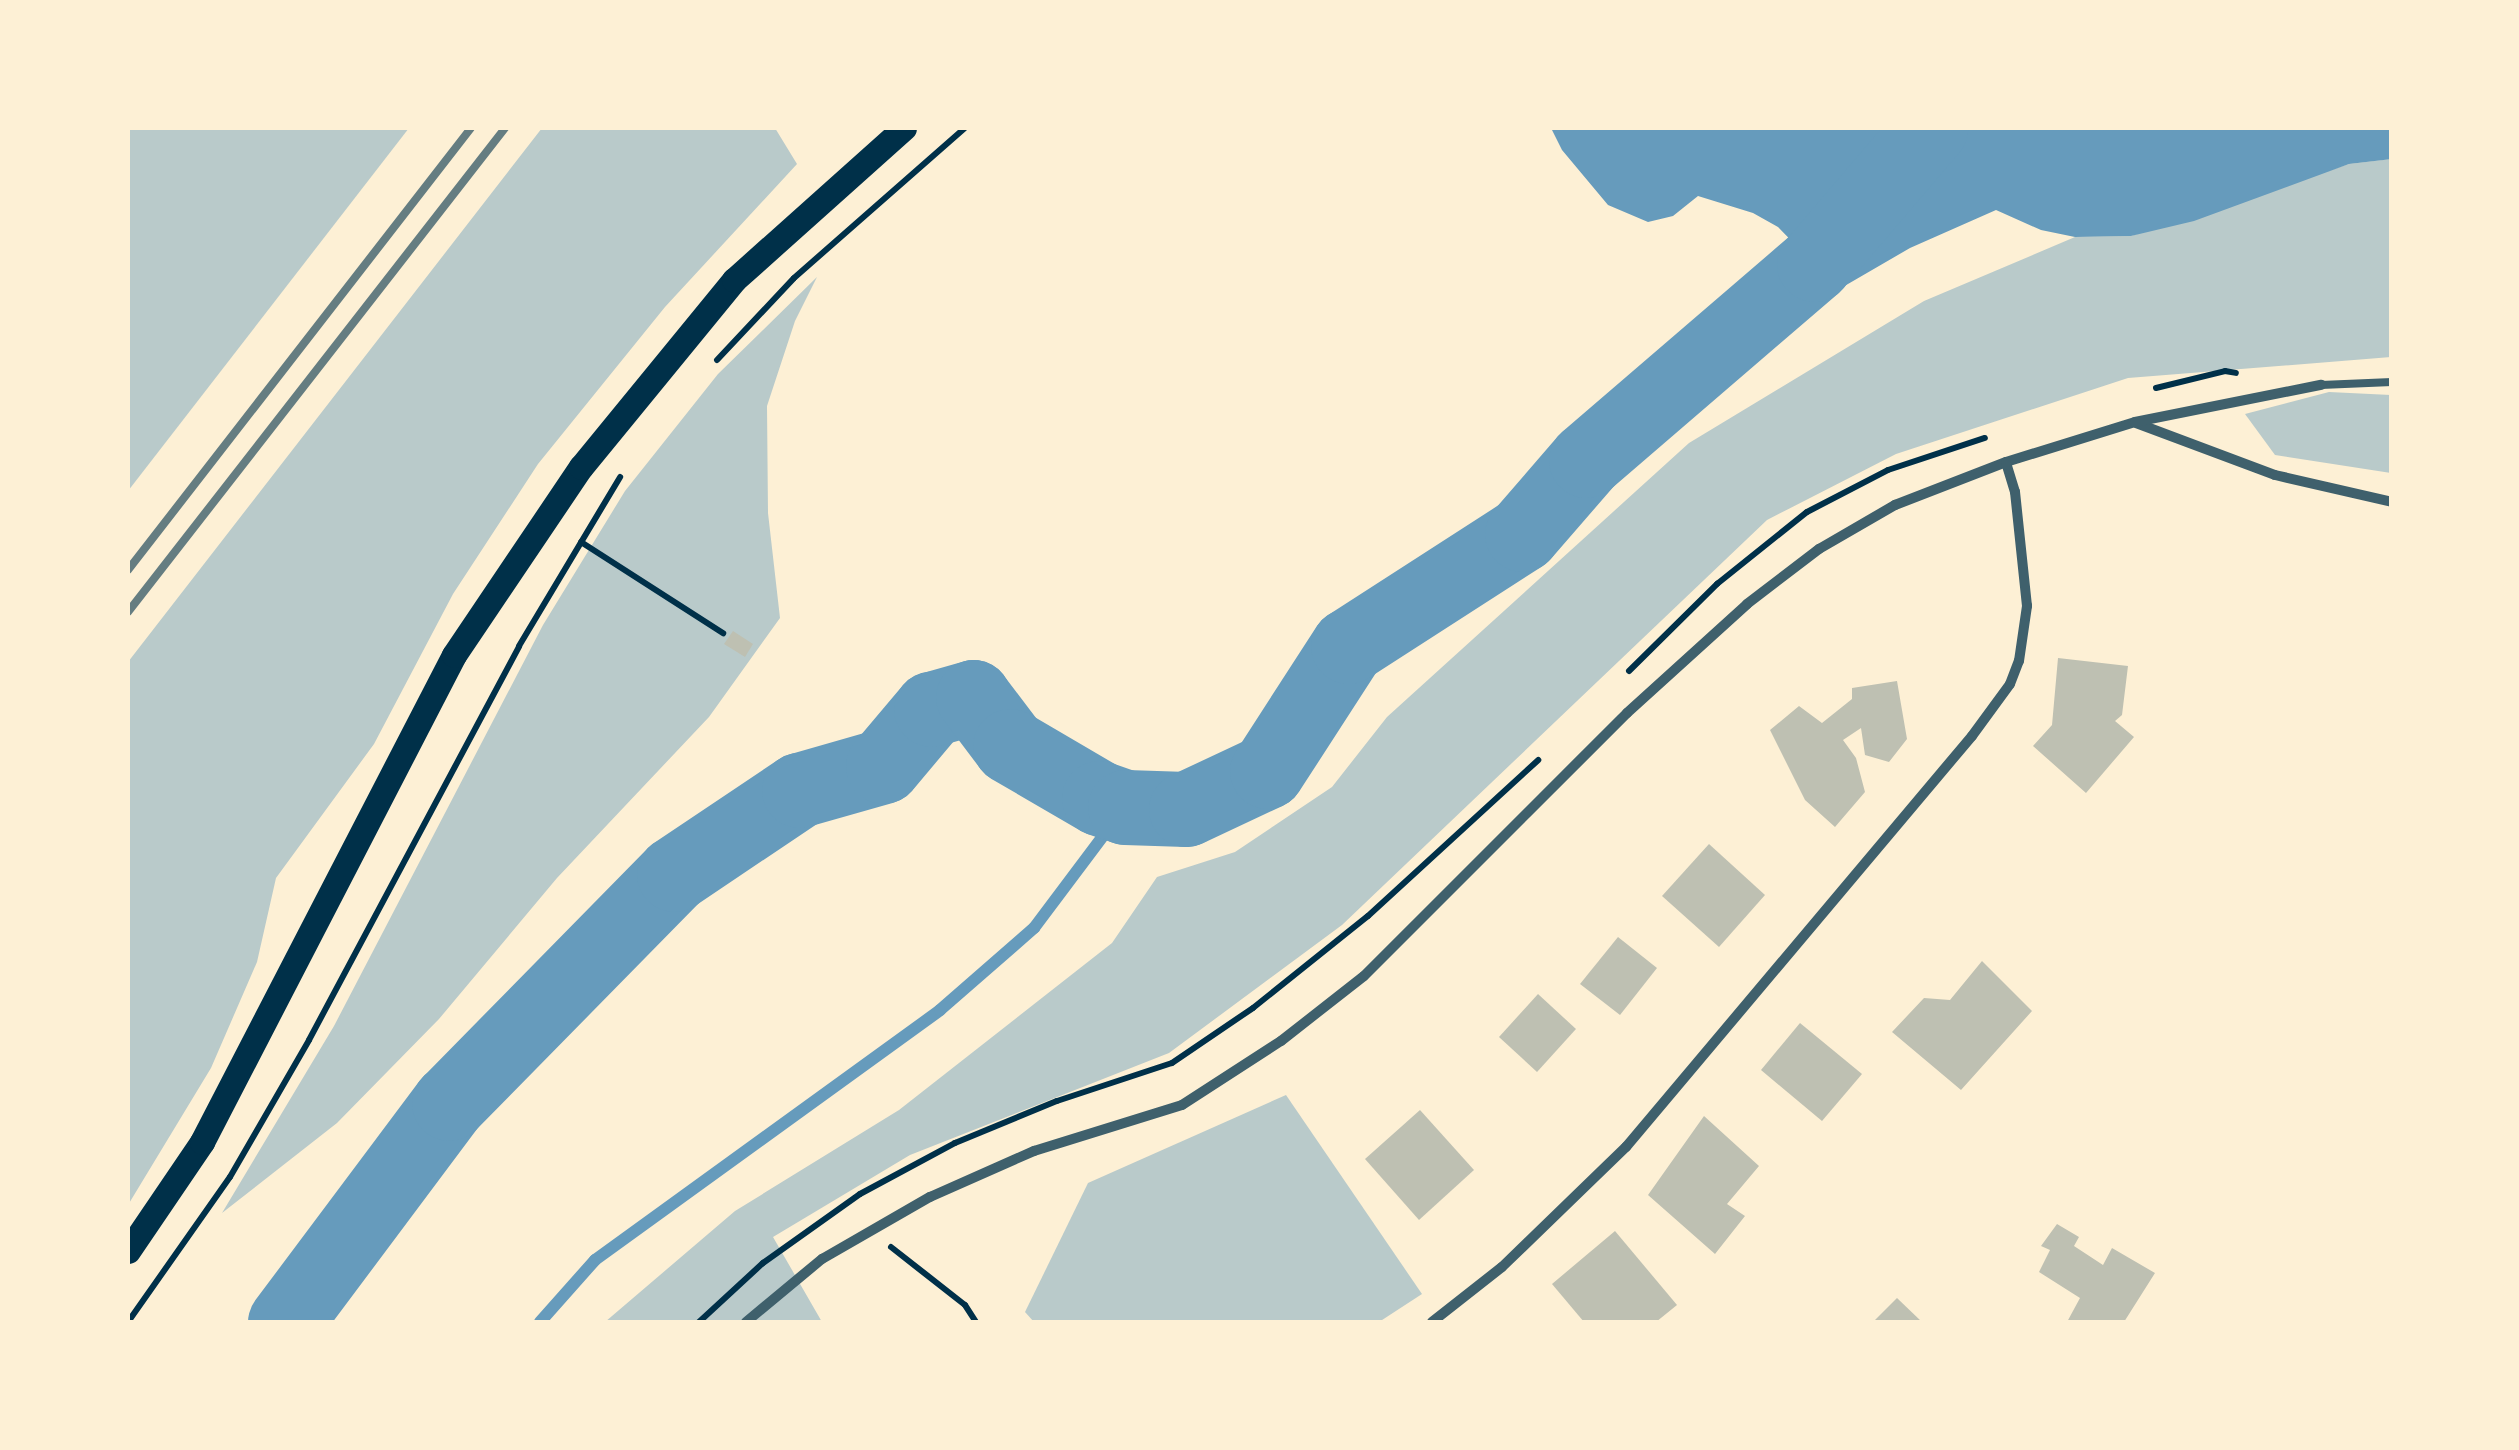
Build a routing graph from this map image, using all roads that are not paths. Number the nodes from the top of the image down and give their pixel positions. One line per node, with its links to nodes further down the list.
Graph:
1 (904, 128): 7 (main road)
2 (2392, 382): 3 (lane)
3 (2321, 385): 4 (street)
4 (2136, 422): 5 (street); 6 (street)
5 (2006, 462): 8 (street); 9 (street)
6 (2392, 502)
7 (128, 1251)
8 (746, 1322)
9 (1432, 1322)

